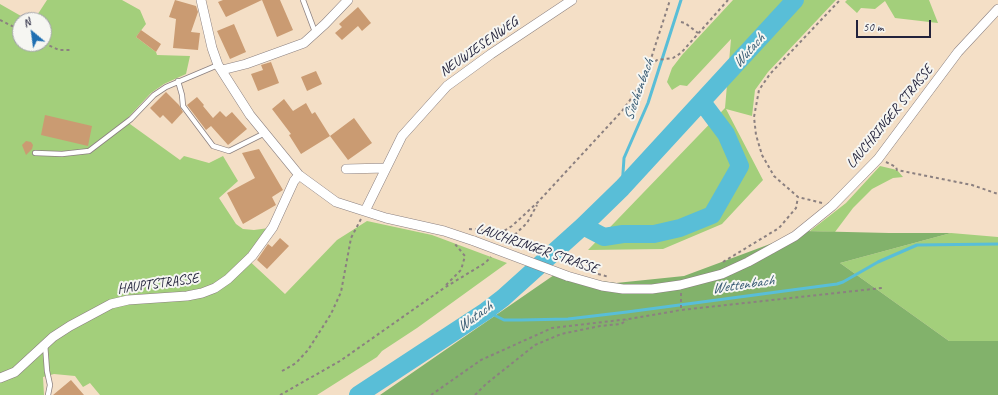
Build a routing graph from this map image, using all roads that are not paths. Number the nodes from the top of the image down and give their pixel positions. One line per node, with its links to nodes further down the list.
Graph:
1 (201, 0): 7 (street)
2 (304, 0): 6 (lane)
3 (348, 0): 6 (street)
4 (572, 0): 11 (street, NEUWIESENWEG)
5 (998, 9): 14 (street, LAUCHRINGER STRASSE, bridge)
6 (316, 33): 7 (street)
7 (220, 67): 8 (lane); 9 (street)
8 (178, 81): 9 (lane); 10 (lane)
9 (264, 133): 13 (street)
10 (35, 153)
11 (386, 168): 12 (street); 14 (street, NEUWIESENWEG)
12 (346, 169)
13 (300, 176): 14 (street); 15 (street, HAUPTSTRASSE)
14 (365, 211)
15 (45, 344): 16 (street, HAUPTSTRASSE); 17 (lane)
16 (0, 378)
17 (48, 395)

